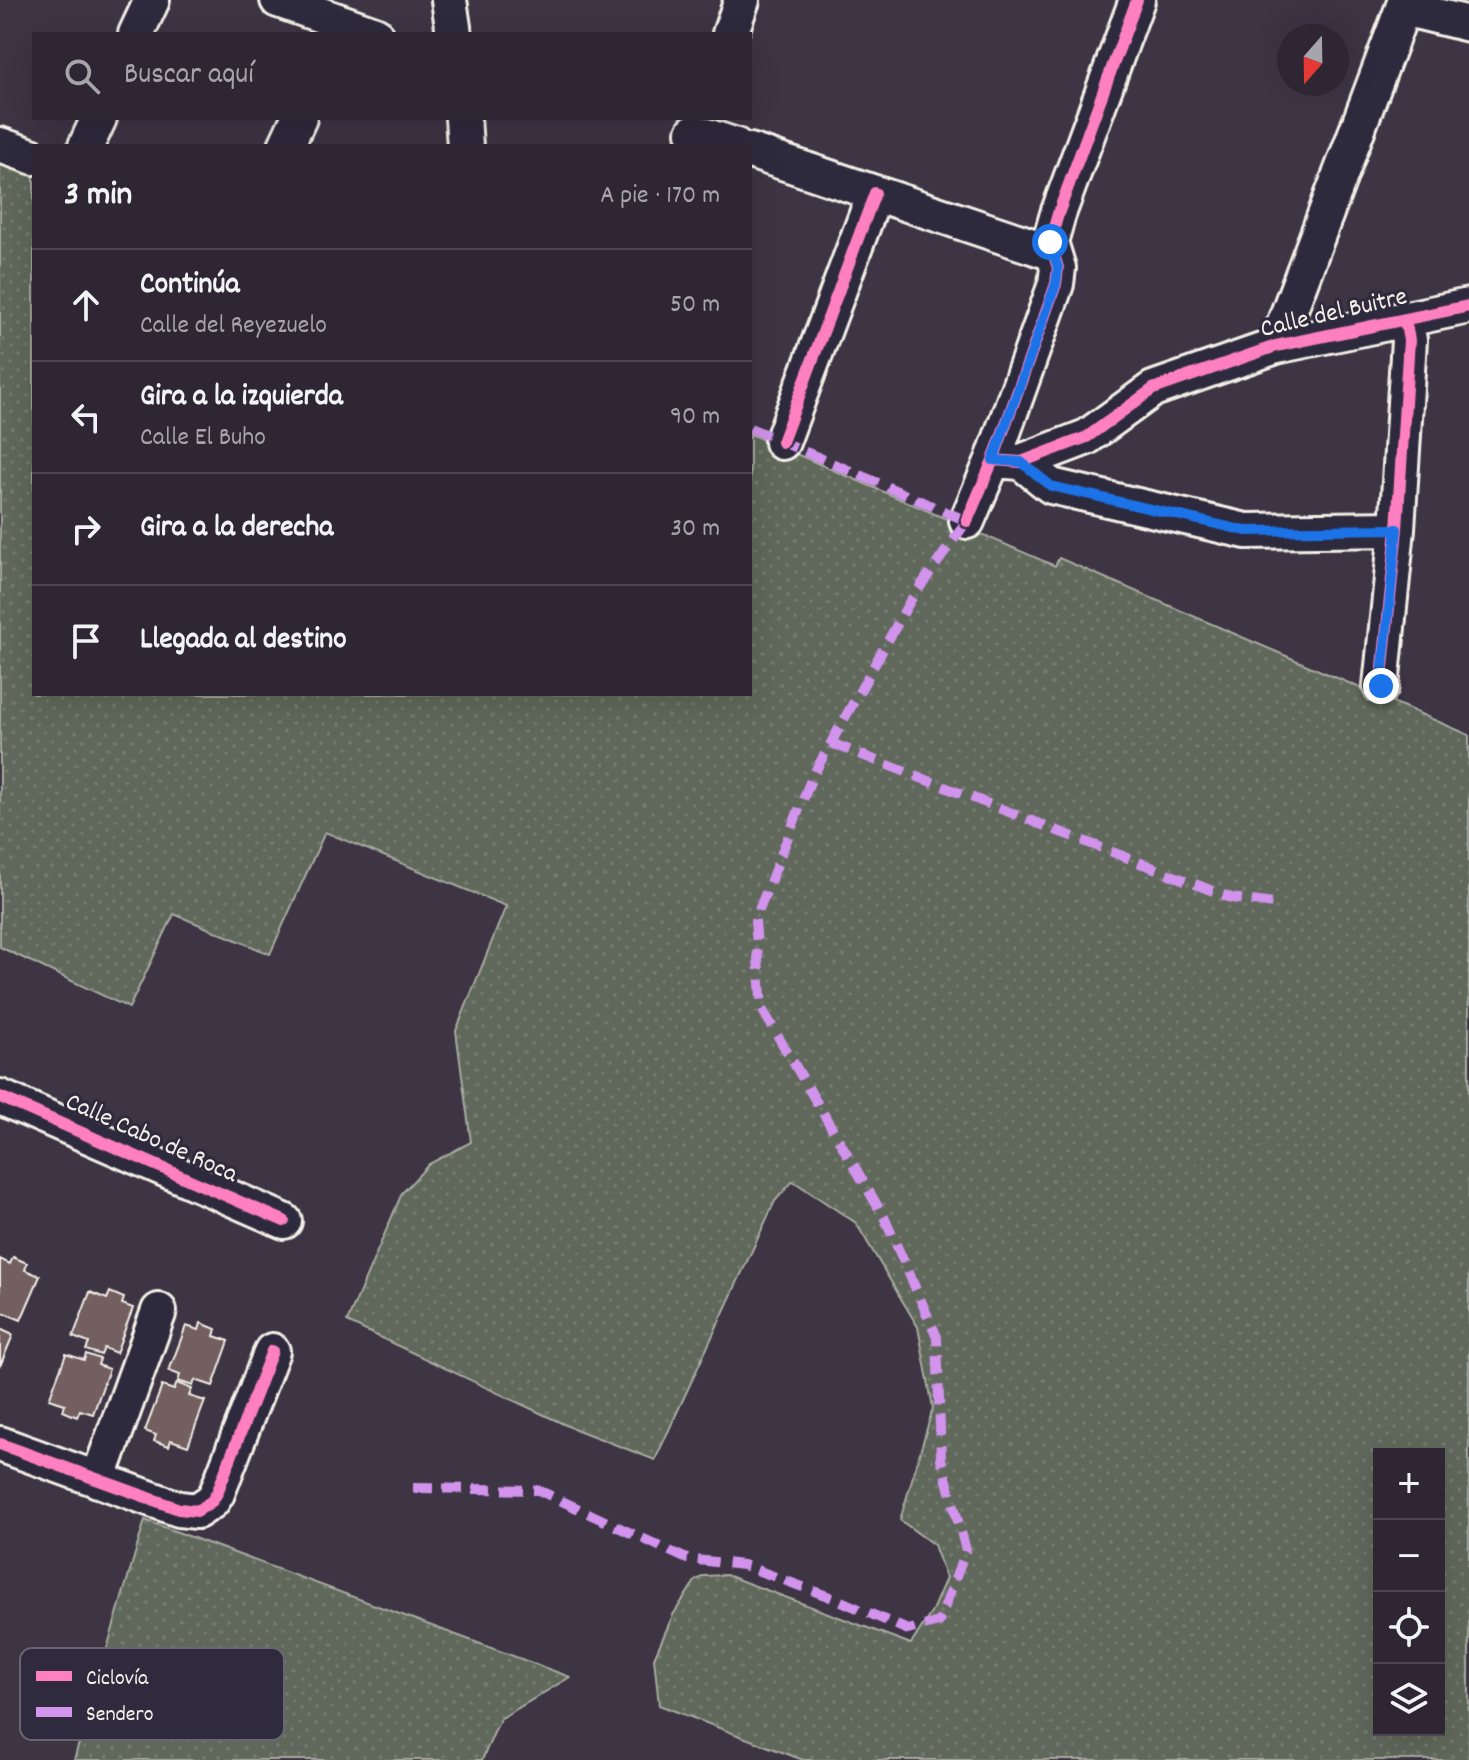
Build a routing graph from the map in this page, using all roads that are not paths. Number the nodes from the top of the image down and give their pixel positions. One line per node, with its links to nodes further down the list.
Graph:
1 (152, 0): 8 (street)
2 (278, 0): 9 (street)
3 (449, 0): 10 (street)
4 (742, 0): 11 (street)
5 (1137, 0): 24 (street)
6 (1405, 4): 7 (street); 27 (street)
7 (1469, 24)
8 (137, 32)
9 (369, 32)
10 (454, 32)
11 (731, 32)
12 (98, 120): 16 (street)
13 (298, 120): 17 (street)
14 (463, 120): 18 (street)
15 (694, 132): 19 (street)
16 (87, 144)
17 (287, 144)
18 (465, 144)
19 (730, 144)
20 (0, 145): 22 (street)
21 (752, 152): 23 (street)
22 (32, 156)
23 (875, 193): 24 (street); 28 (street)
24 (1053, 253): 29 (street)
25 (1469, 306): 26 (street, Calle del Buitre)
26 (1405, 320): 27 (street, Calle del Buitre); 31 (street)
27 (1276, 346): 29 (street, Calle del Buitre)
28 (782, 442)
29 (1007, 461): 30 (street); 31 (street)
30 (967, 521)
31 (1397, 529): 32 (street)
32 (1381, 686)
33 (0, 1097): 34 (street, Calle Cabo de Roca)
34 (284, 1221)
35 (159, 1311): 38 (street)
36 (272, 1351): 38 (street)
37 (0, 1444): 38 (street)
38 (98, 1480)

